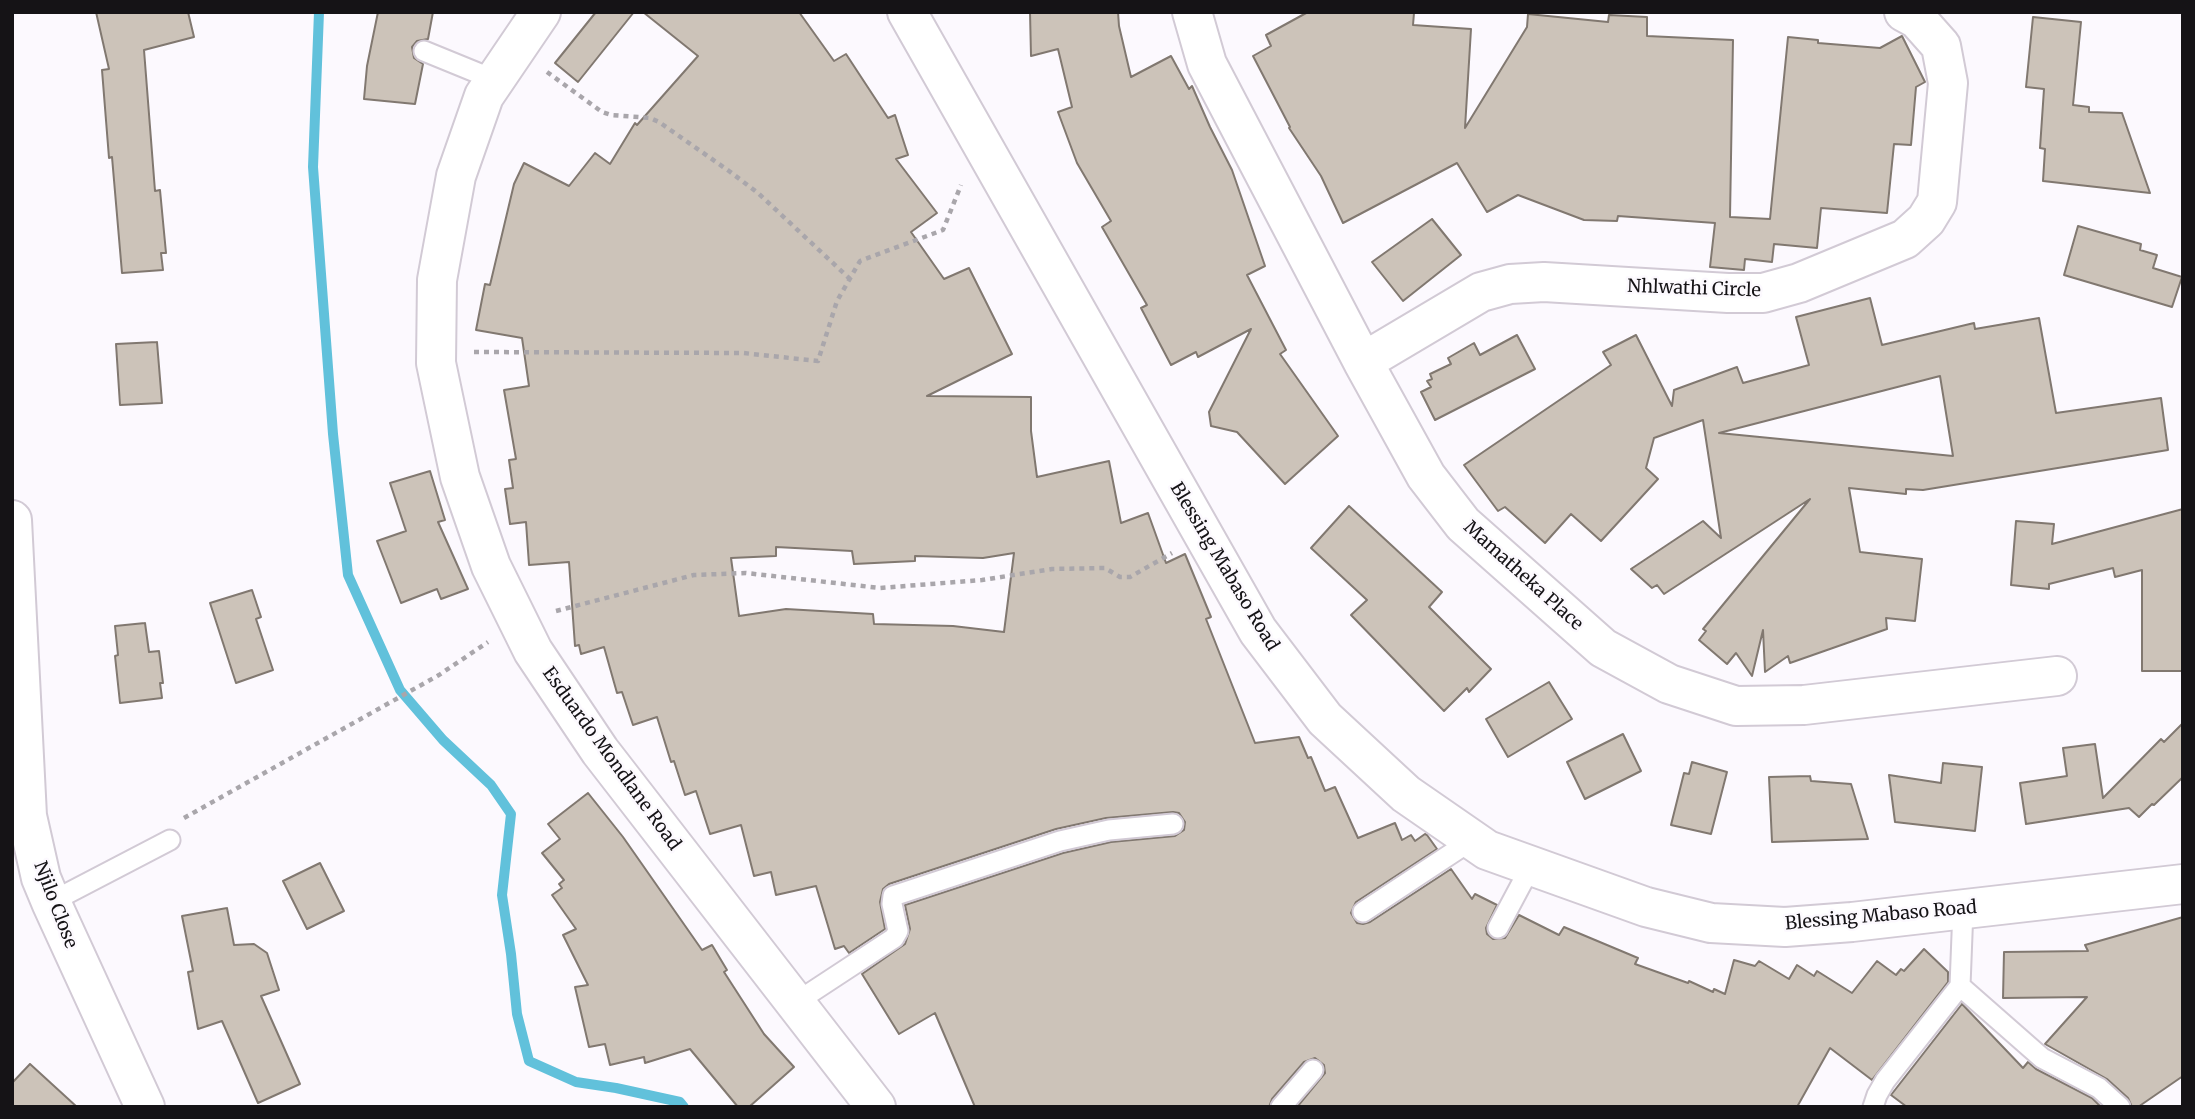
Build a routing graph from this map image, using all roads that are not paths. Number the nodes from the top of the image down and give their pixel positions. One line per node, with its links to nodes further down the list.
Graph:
1 (541, 12): 6 (street, Esduardo Mondlane Road)
2 (906, 12): 12 (street, Blessing Mabaso Road)
3 (1192, 12): 7 (street, Mamatheka Place)
4 (1905, 12): 7 (street, Nhlwathi Circle)
5 (424, 51): 6 (lane)
6 (505, 65): 20 (street, Esduardo Mondlane Road)
7 (1363, 362): 9 (street, Mamatheka Place)
8 (12, 520): 15 (street, Njilo Close)
9 (2057, 676)
10 (1173, 824): 20 (lane)
11 (170, 840): 15 (lane)
12 (1472, 840): 13 (street, Blessing Mabaso Road); 17 (lane)
13 (1531, 866): 16 (street, Blessing Mabaso Road); 18 (lane)
14 (2183, 884): 16 (street, Blessing Mabaso Road)
15 (51, 902): 22 (street, Njilo Close)
16 (1962, 909): 19 (lane)
17 (1363, 912)
18 (1498, 928)
19 (1959, 986): 25 (lane); 26 (lane)
20 (795, 1003): 23 (street, Esduardo Mondlane Road)
21 (1313, 1070): 24 (lane)
22 (145, 1107)
23 (876, 1107)
24 (1281, 1107)
25 (1873, 1107)
26 (2120, 1107)

